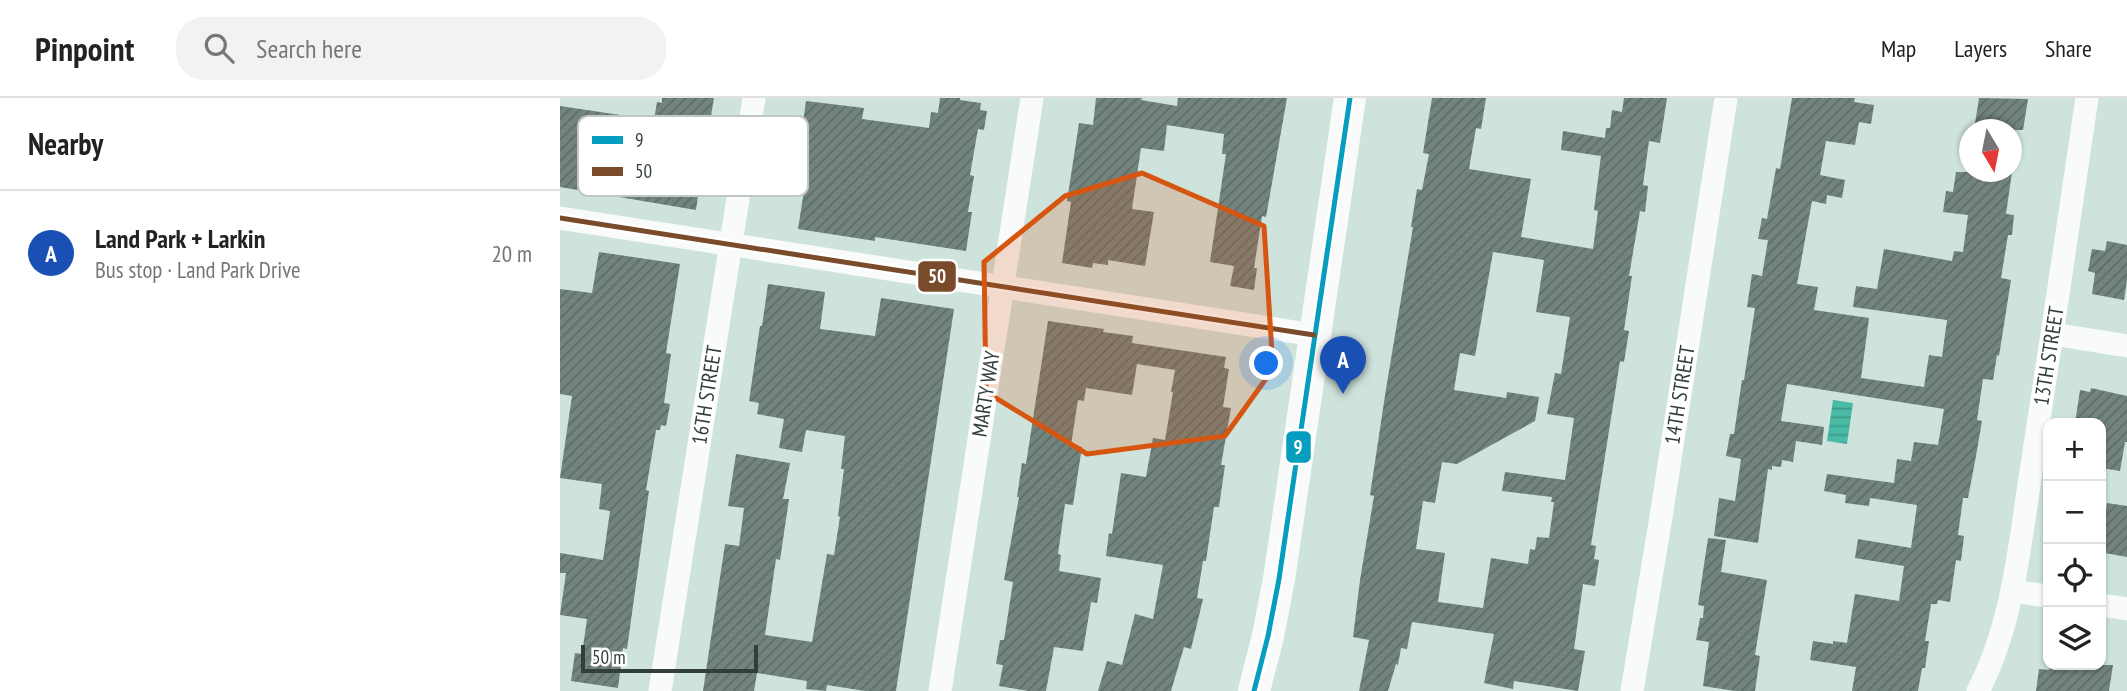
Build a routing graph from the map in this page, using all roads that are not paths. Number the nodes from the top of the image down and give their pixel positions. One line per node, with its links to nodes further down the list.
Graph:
1 (754, 98): 6 (street, 16TH STREET)
2 (1032, 98): 10 (street, MARTY WAY)
3 (1349, 98): 12 (main road)
4 (1726, 98): 21 (street, 14TH STREET)
5 (2087, 98): 11 (street, 13TH STREET)
6 (751, 116)
7 (739, 196): 9 (street, 16TH STREET)
8 (560, 218): 9 (street)
9 (731, 244): 10 (street); 18 (street, 16TH STREET)
10 (1003, 285): 12 (street); 19 (street, MARTY WAY)
11 (2053, 334): 13 (street); 14 (street, 13TH STREET)
12 (1314, 335): 20 (main road)
13 (2127, 346)
14 (2012, 590): 15 (street); 22 (street, 13TH STREET)
15 (2043, 595)
16 (2106, 606): 17 (street)
17 (2127, 609)
18 (660, 691)
19 (940, 691)
20 (1254, 691)
21 (1632, 691)
22 (1978, 691)

